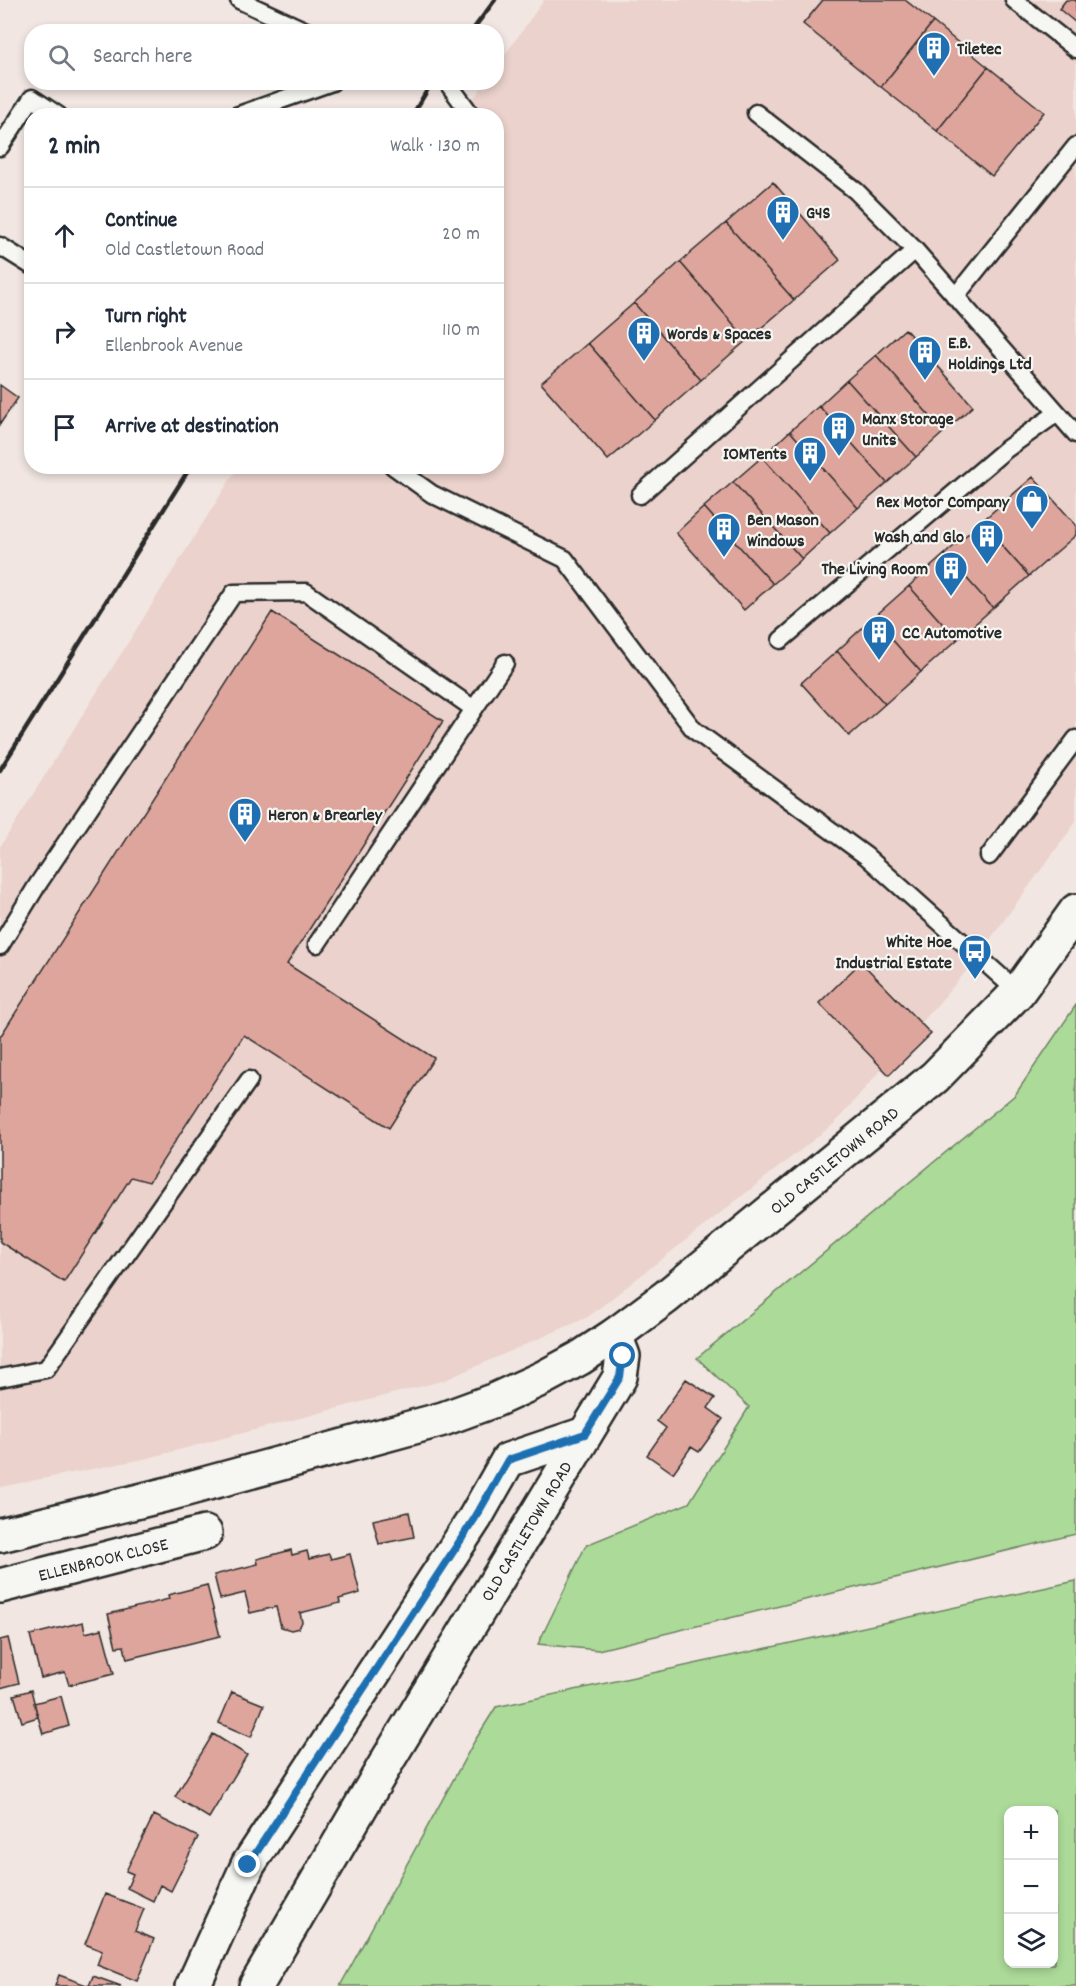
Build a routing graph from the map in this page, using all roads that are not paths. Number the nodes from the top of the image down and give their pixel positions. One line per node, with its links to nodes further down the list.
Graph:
1 (239, 0): 3 (lane)
2 (1014, 0): 4 (lane)
3 (291, 24)
4 (1076, 49)
5 (309, 90): 9 (lane)
6 (453, 90): 10 (lane)
7 (25, 108): 8 (lane)
8 (47, 108)
9 (259, 108)
10 (466, 108)
11 (24, 110): 14 (lane)
12 (756, 113): 16 (lane)
13 (1076, 146): 18 (lane)
14 (0, 147)
15 (0, 246): 17 (lane)
16 (915, 250): 18 (lane); 22 (lane)
17 (24, 261)
18 (955, 297): 19 (lane)
19 (1057, 413): 20 (lane); 23 (lane)
20 (1076, 434)
21 (404, 474): 31 (lane)
22 (640, 495)
23 (781, 640)
24 (506, 663): 25 (lane)
25 (474, 709): 29 (lane); 30 (lane)
26 (1076, 739): 27 (lane)
27 (989, 856)
28 (1076, 911): 31 (main road, OLD CASTLETOWN ROAD)
29 (317, 944)
30 (0, 946)
31 (1018, 992): 33 (main road, OLD CASTLETOWN ROAD)
32 (249, 1080): 34 (lane)
33 (615, 1335): 35 (main road, OLD CASTLETOWN ROAD); 37 (main road)
34 (0, 1378)
35 (585, 1434): 39 (main road); 40 (main road, OLD CASTLETOWN ROAD)
36 (205, 1533): 38 (main road, ELLENBROOK CLOSE)
37 (0, 1535)
38 (0, 1586)
39 (193, 1986)
40 (256, 1986)

